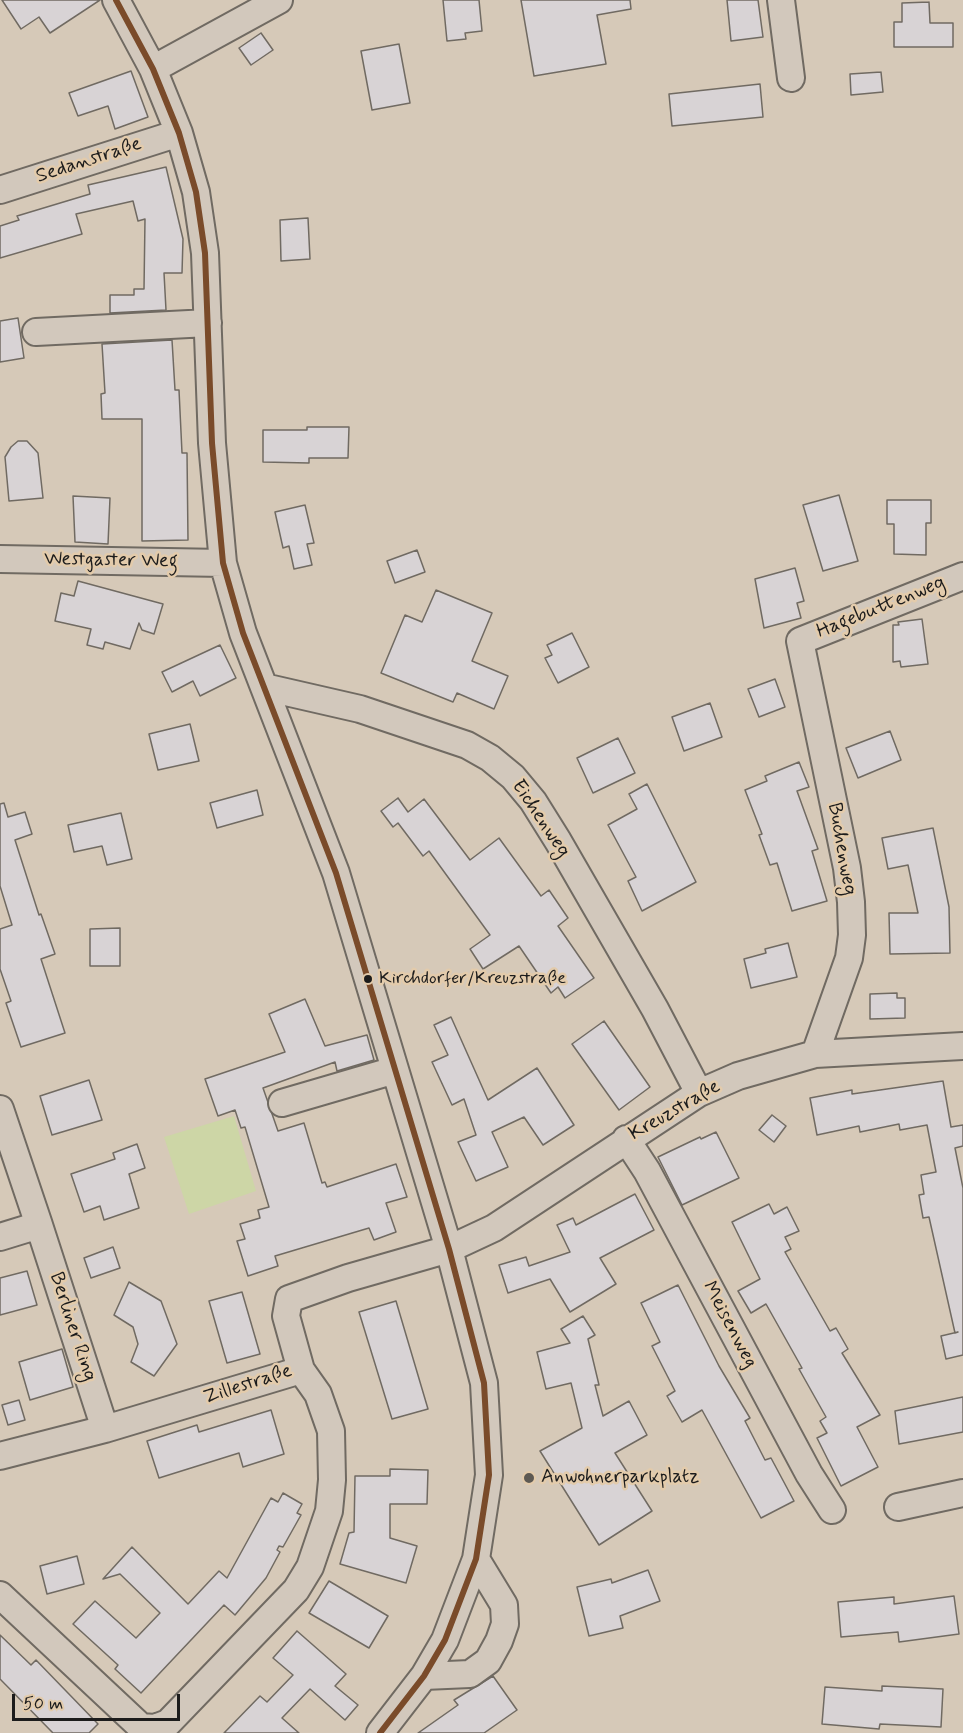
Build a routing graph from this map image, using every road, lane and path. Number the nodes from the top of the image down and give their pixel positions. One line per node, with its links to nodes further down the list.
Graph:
1 (116, 0): 4 (street)
2 (279, 0): 4 (street)
3 (781, 0): 5 (street)
4 (153, 69): 6 (street)
5 (791, 78)
6 (179, 133): 7 (street, Sedanstraße); 8 (street)
7 (0, 190)
8 (208, 323): 9 (street); 11 (street)
9 (36, 332)
10 (0, 559): 11 (street, Westgaster Weg)
11 (223, 563): 14 (street)
12 (963, 576): 13 (street, Hagebuttenweg)
13 (800, 641): 16 (street, Buchenweg)
14 (264, 687): 17 (street); 18 (street, Eichenweg)
15 (963, 1046): 16 (street, Kreuzstraße)
16 (815, 1054): 18 (street, Kreuzstraße)
17 (395, 1070): 19 (street); 24 (street)
18 (699, 1093): 21 (street, Kreuzstraße)
19 (282, 1103)
20 (0, 1109): 22 (street, Berliner Ring)
21 (626, 1139): 24 (street, Kreuzstraße); 30 (street, Meisenweg)
22 (39, 1225): 23 (street); 26 (street, Berliner Ring)
23 (0, 1237)
24 (449, 1249): 25 (street, Zillestraße); 31 (street)
25 (301, 1370): 26 (street, Zillestraße); 34 (street)
26 (105, 1429): 27 (street, Zillestraße)
27 (0, 1456)
28 (963, 1492): 29 (street)
29 (898, 1507)
30 (832, 1510)
31 (476, 1559): 33 (street); 33 (street)
32 (0, 1595): 34 (street)
33 (424, 1676): 35 (street)
34 (143, 1730)
35 (380, 1733)

